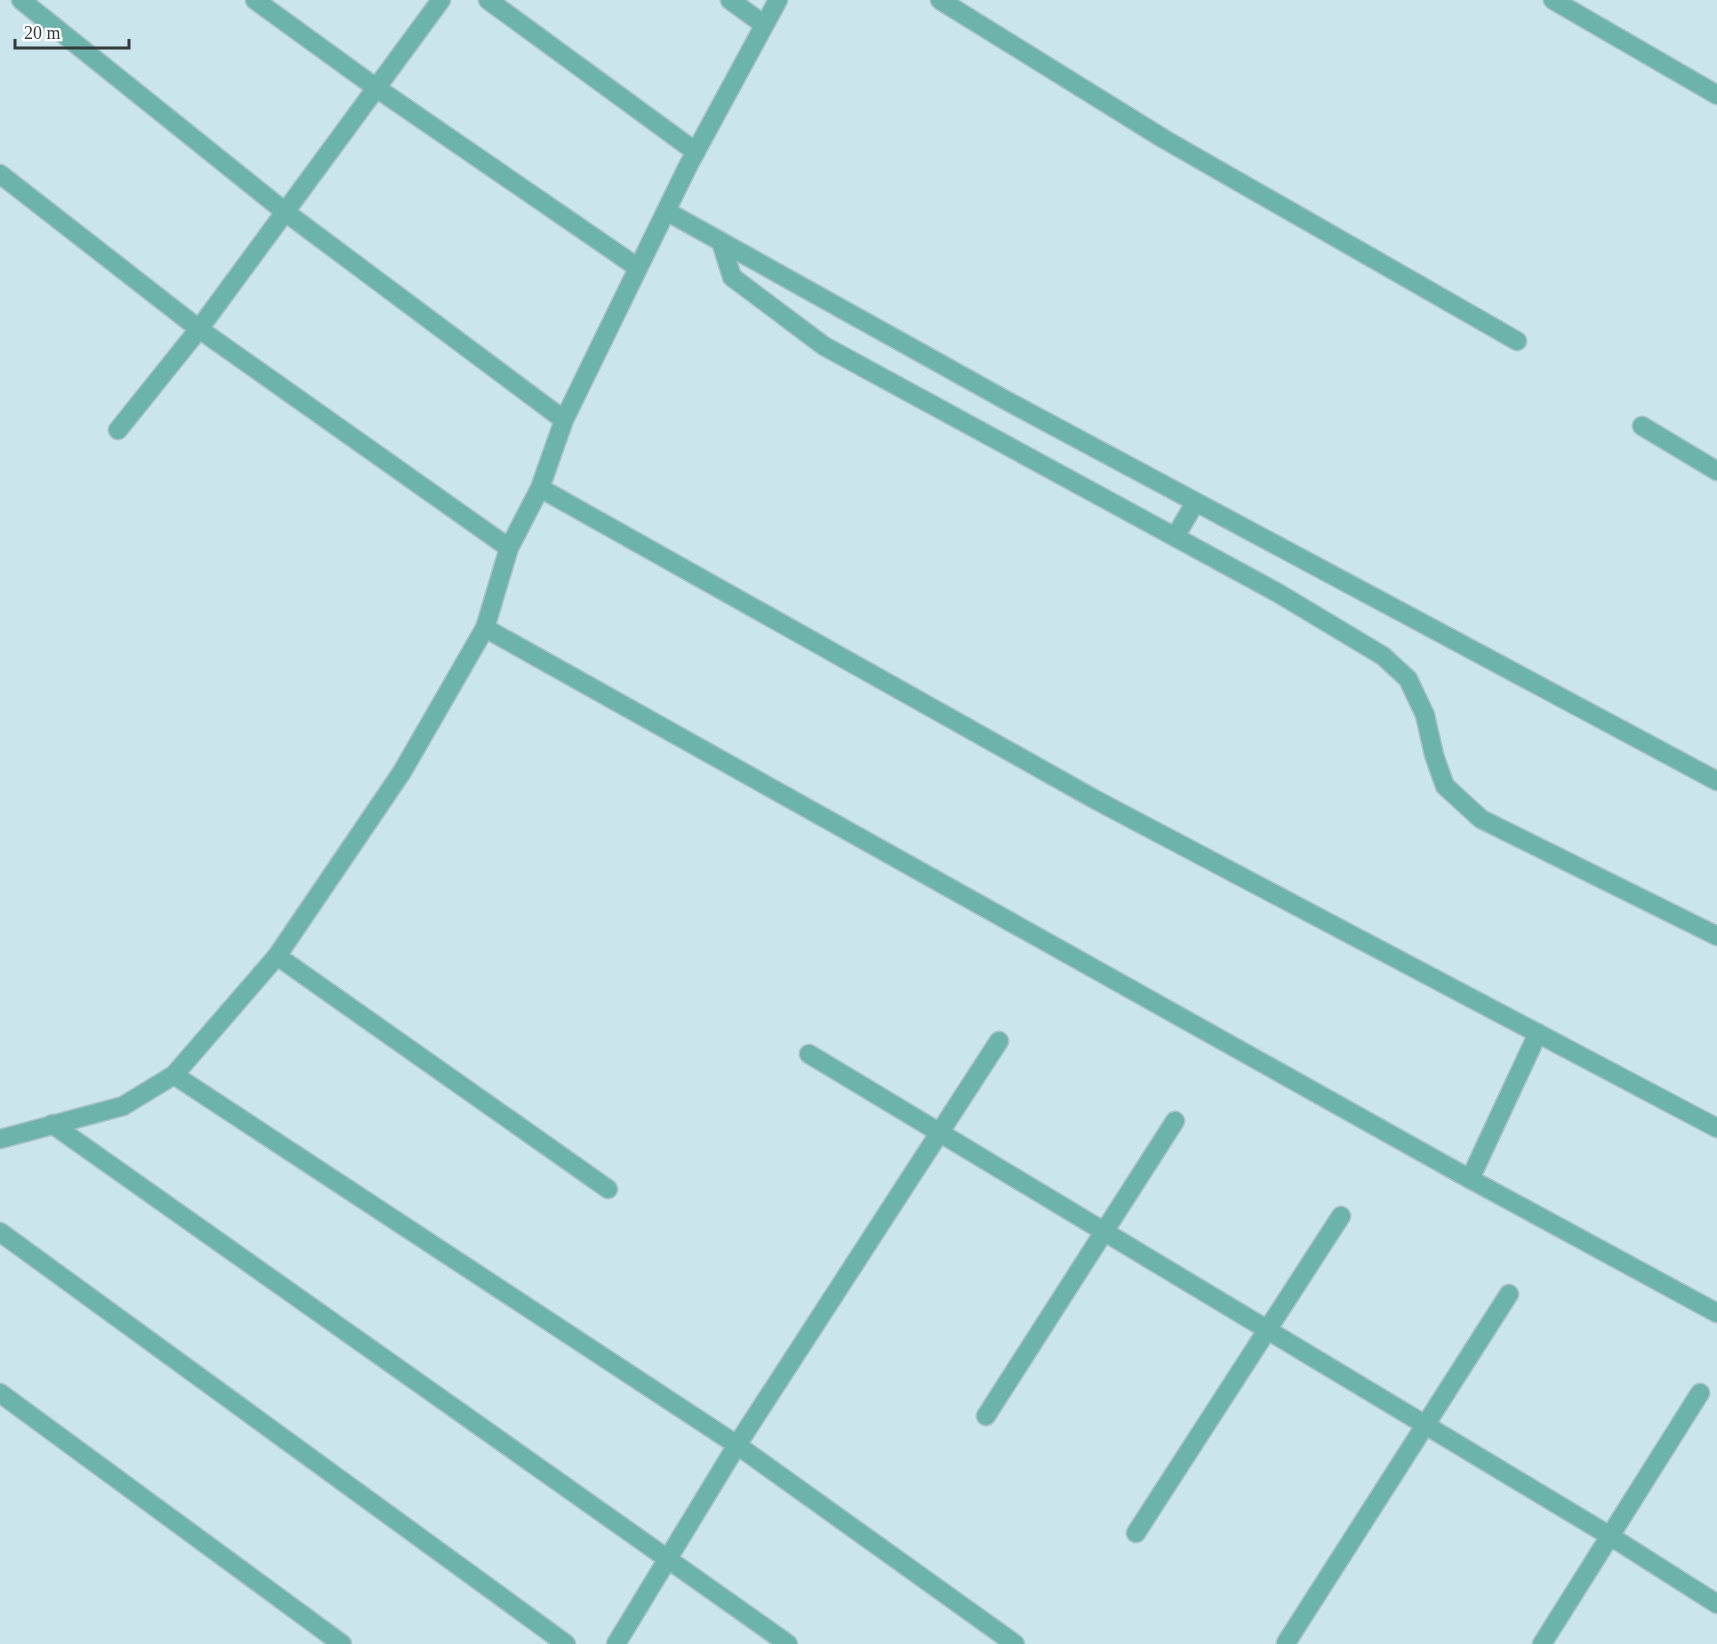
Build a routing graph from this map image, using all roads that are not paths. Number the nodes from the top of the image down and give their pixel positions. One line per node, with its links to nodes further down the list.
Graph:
1 (21, 0): 14 (street)
2 (255, 0): 10 (street)
3 (441, 0): 10 (street)
4 (488, 0): 12 (street)
5 (730, 0): 9 (street)
6 (778, 0): 9 (street)
7 (940, 0): 19 (street)
8 (1553, 0): 11 (street)
9 (763, 24): 12 (street)
10 (375, 87): 14 (street); 17 (street)
11 (1717, 95)
12 (696, 152): 15 (street)
13 (0, 174): 18 (street)
14 (284, 211): 18 (street); 20 (street)
15 (666, 211): 16 (street); 17 (street)
16 (722, 242): 25 (street); 26 (street)
17 (637, 267): 20 (street)
18 (199, 329): 22 (street); 27 (street)
19 (1517, 341)
20 (564, 420): 24 (street)
21 (1642, 426): 23 (street)
22 (118, 430)
23 (1717, 471)
24 (540, 488): 27 (street); 32 (street)
25 (1195, 503): 26 (street); 29 (street)
26 (1175, 537): 30 (street)
27 (510, 548): 28 (street)
28 (485, 628): 31 (street); 41 (street)
29 (1717, 781)
30 (1717, 936)
31 (277, 956): 35 (street); 42 (street)
32 (1538, 1033): 38 (street); 41 (street)
33 (999, 1041): 39 (street)
34 (809, 1054): 39 (street)
35 (174, 1075): 37 (street); 53 (street)
36 (1175, 1121): 45 (street)
37 (52, 1124): 40 (street); 56 (street)
38 (1717, 1128)
39 (939, 1134): 45 (street); 53 (street)
40 (0, 1138)
41 (1470, 1179): 47 (street)
42 (608, 1189)
43 (1341, 1216): 48 (street)
44 (0, 1232): 60 (street)
45 (1102, 1232): 48 (street); 51 (street)
46 (1509, 1294): 52 (street)
47 (1717, 1313)
48 (1267, 1331): 52 (street); 54 (street)
49 (0, 1393): 59 (street)
50 (1700, 1393): 55 (street)
51 (986, 1416)
52 (1425, 1426): 55 (street); 58 (street)
53 (737, 1445): 56 (street); 63 (street)
54 (1136, 1533)
55 (1610, 1536): 57 (street); 64 (street)
56 (668, 1559): 61 (street); 62 (street)
57 (1717, 1604)
58 (1286, 1643)
59 (342, 1644)
60 (566, 1644)
61 (616, 1644)
62 (788, 1644)
63 (1015, 1644)
64 (1542, 1644)

